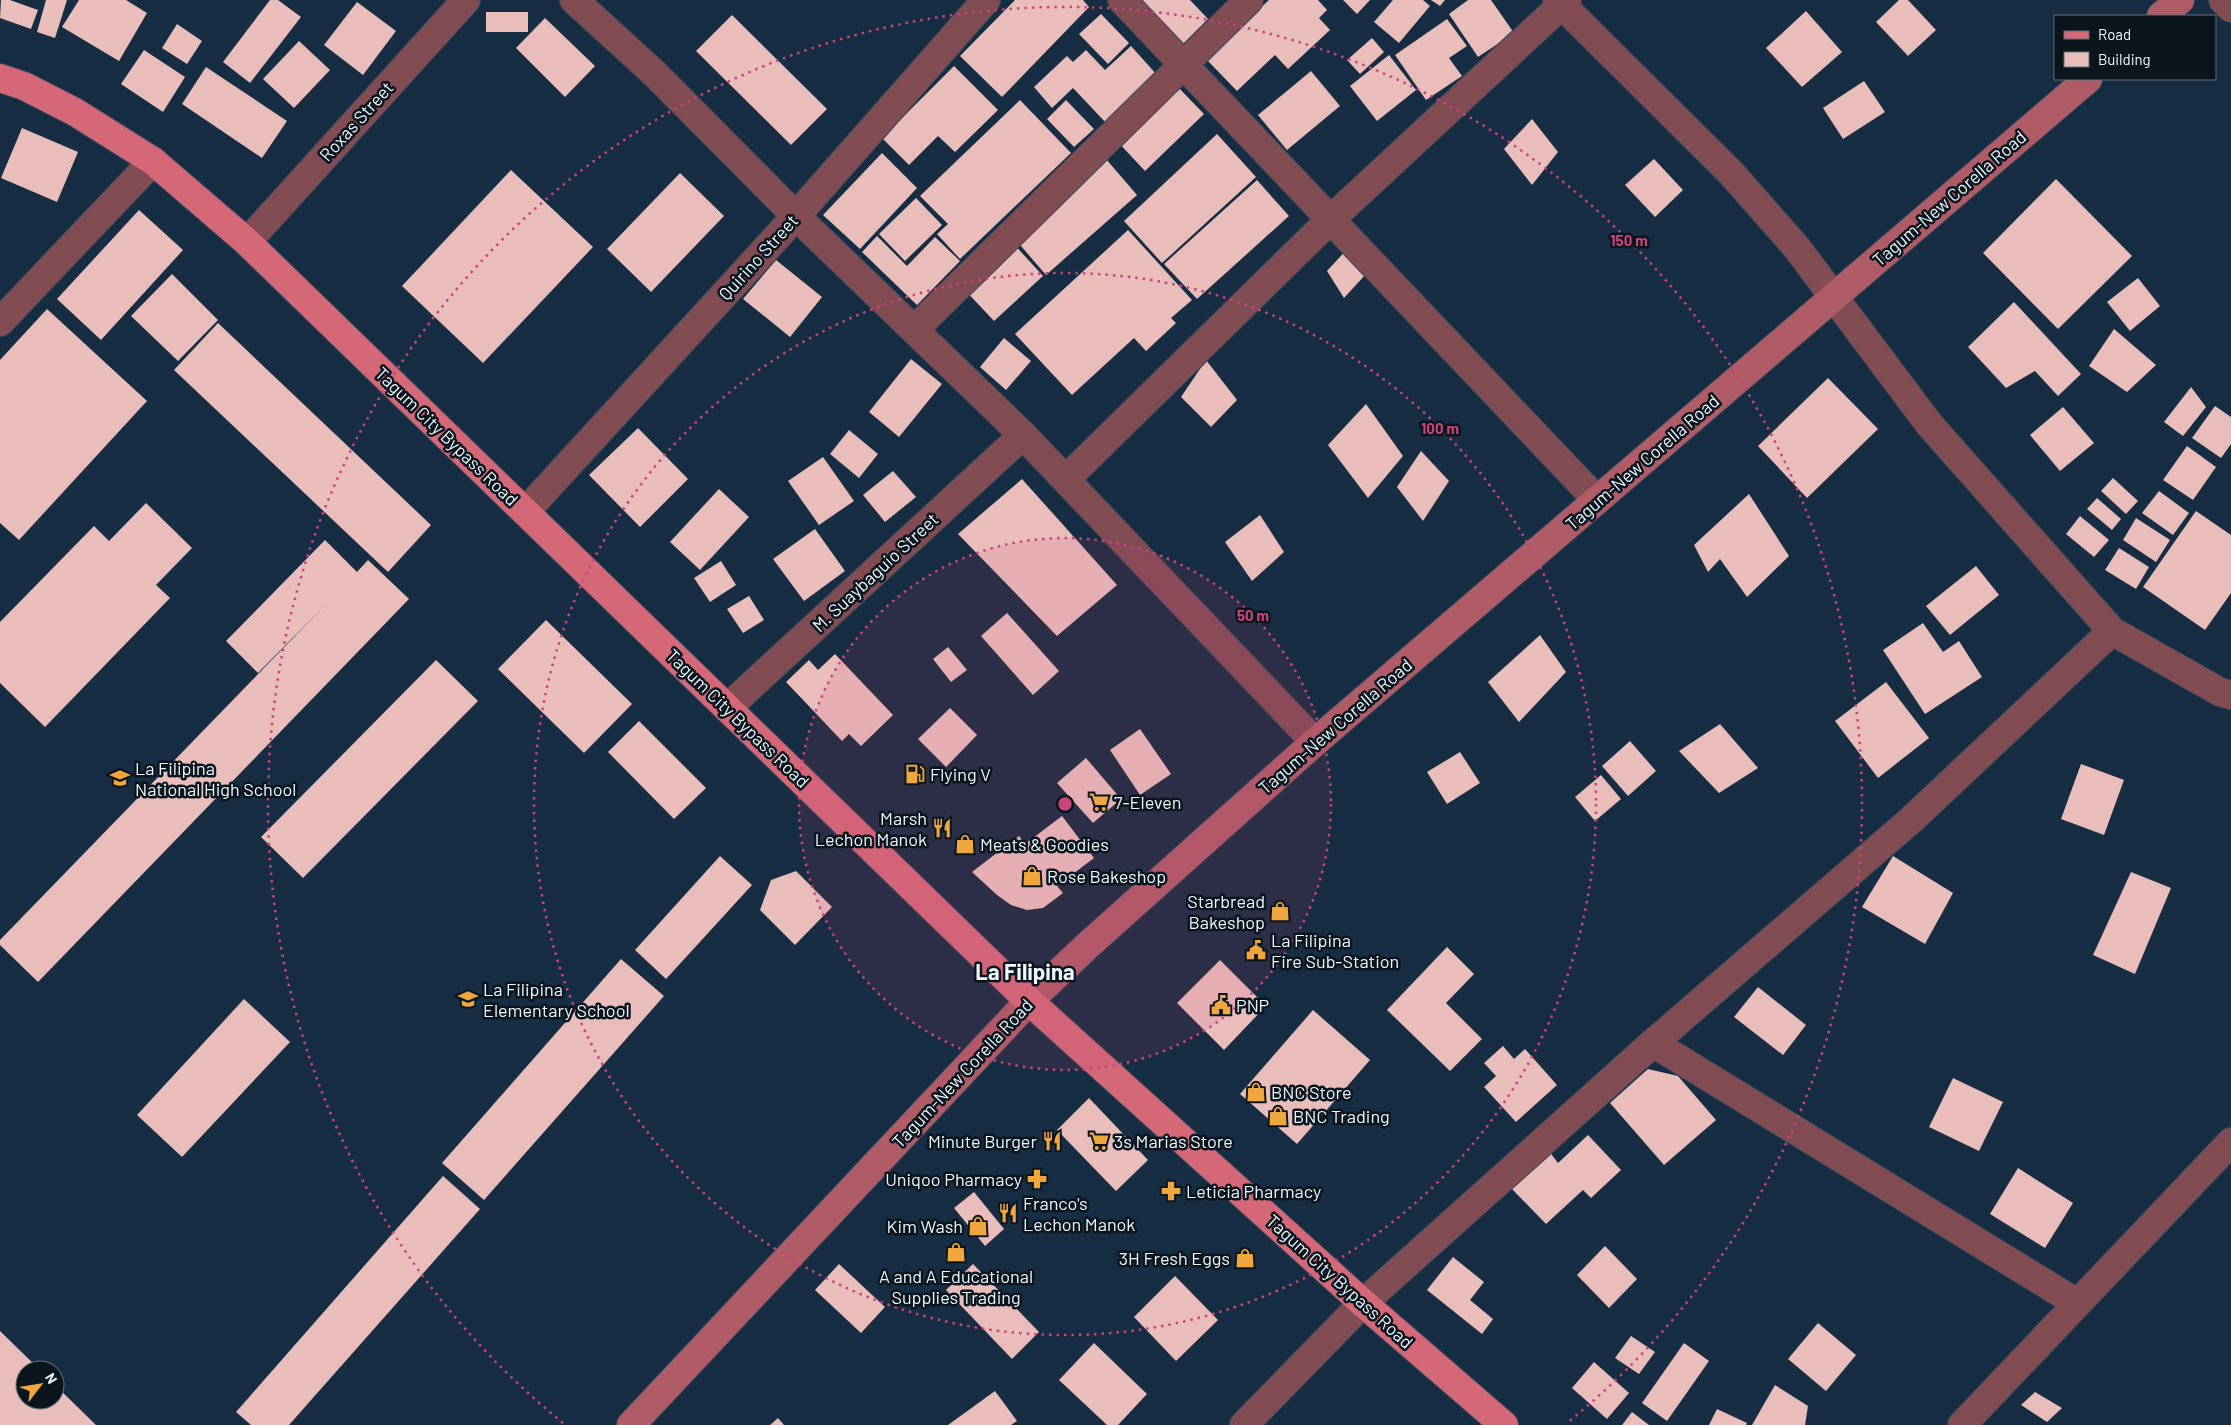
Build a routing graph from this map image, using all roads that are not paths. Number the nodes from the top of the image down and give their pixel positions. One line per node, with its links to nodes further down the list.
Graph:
1 (466, 0): 17 (street, Roxas Street)
2 (574, 0): 15 (street)
3 (986, 0): 15 (street, Quirino Street)
4 (1122, 0): 11 (street)
5 (1249, 0): 11 (street)
6 (2180, 0): 10 (main road)
7 (2223, 0): 9 (street)
8 (1562, 2): 16 (street); 18 (street)
9 (2231, 8)
10 (2162, 15)
11 (1182, 66): 16 (street); 20 (street)
12 (0, 78): 14 (main road, Tagum City Bypass Road)
13 (2087, 80): 18 (main road, Tagum-New Corella Road)
14 (153, 161): 17 (main road, Tagum City Bypass Road); 19 (street)
15 (796, 216): 20 (street); 24 (street, Quirino Street)
16 (1331, 219): 22 (street); 23 (street)
17 (247, 242): 24 (main road, Tagum City Bypass Road)
18 (1834, 296): 23 (main road, Tagum-New Corella Road); 25 (street)
19 (0, 322)
20 (915, 329): 21 (street)
21 (1023, 435): 22 (street); 27 (street, M. Suaybaguio Street)
22 (1066, 479): 28 (street)
23 (1597, 500): 28 (main road, Tagum-New Corella Road)
24 (526, 511): 27 (main road, Tagum City Bypass Road)
25 (2112, 631): 26 (street); 30 (street)
26 (2231, 695)
27 (727, 708): 29 (main road, Tagum City Bypass Road)
28 (1315, 742): 29 (main road, Tagum-New Corella Road)
29 (1029, 1001): 32 (main road, Tagum City Bypass Road); 34 (main road, Tagum-New Corella Road)
30 (1653, 1043): 32 (street); 33 (street)
31 (2231, 1142): 33 (street)
32 (1362, 1303): 35 (street); 36 (main road, Tagum City Bypass Road)
33 (2077, 1303): 37 (street)
34 (632, 1425)
35 (1244, 1425)
36 (1504, 1425)
37 (1962, 1425)

